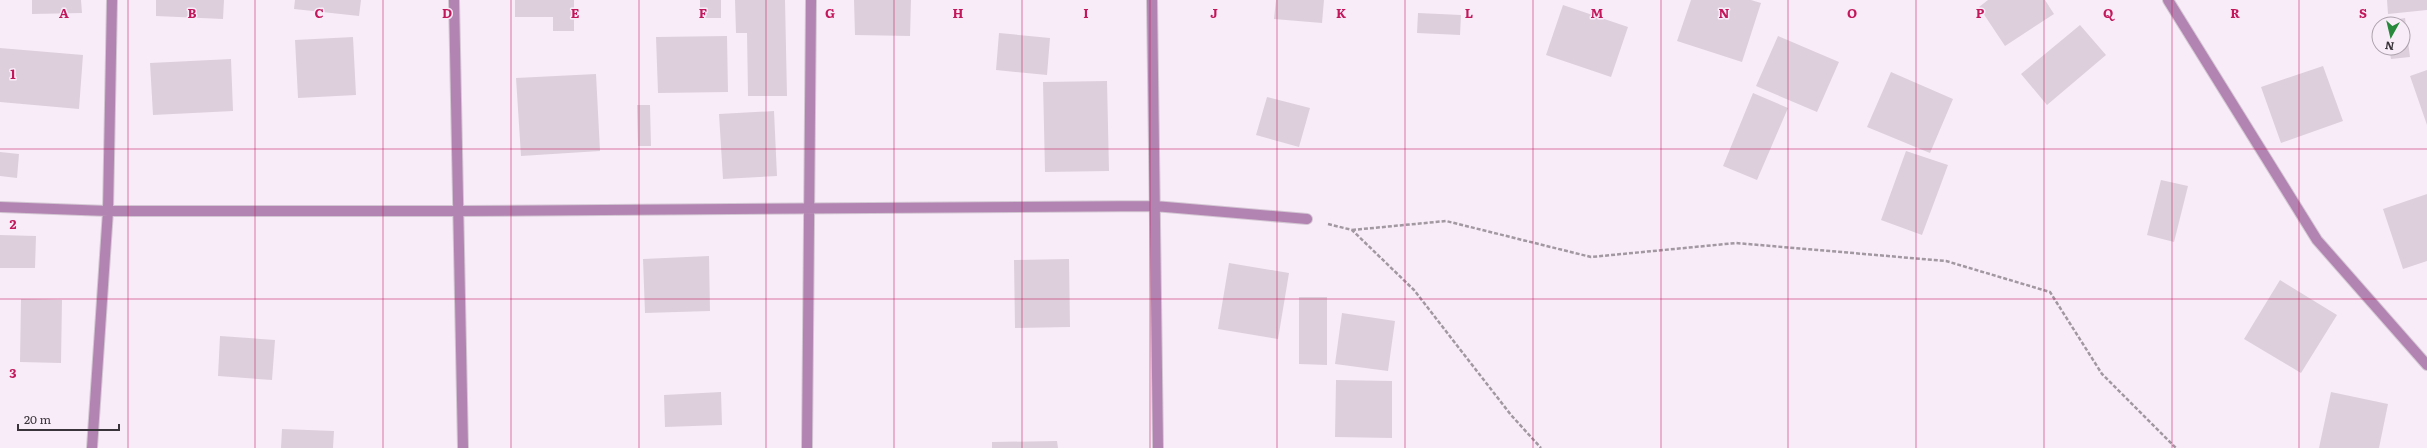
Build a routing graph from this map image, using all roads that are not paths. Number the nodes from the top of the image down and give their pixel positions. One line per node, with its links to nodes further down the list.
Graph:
1 (112, 0): 9 (street)
2 (454, 0): 10 (street)
3 (811, 0): 8 (street)
4 (1152, 0): 6 (street)
5 (2168, 0): 12 (street)
6 (1154, 206): 8 (street); 11 (street); 16 (street)
7 (0, 207): 9 (street)
8 (810, 208): 10 (street); 15 (street)
9 (108, 211): 10 (street); 13 (street)
10 (458, 211): 14 (street)
11 (1306, 219)
12 (2427, 365)
13 (92, 448)
14 (463, 448)
15 (807, 448)
16 (1158, 448)

